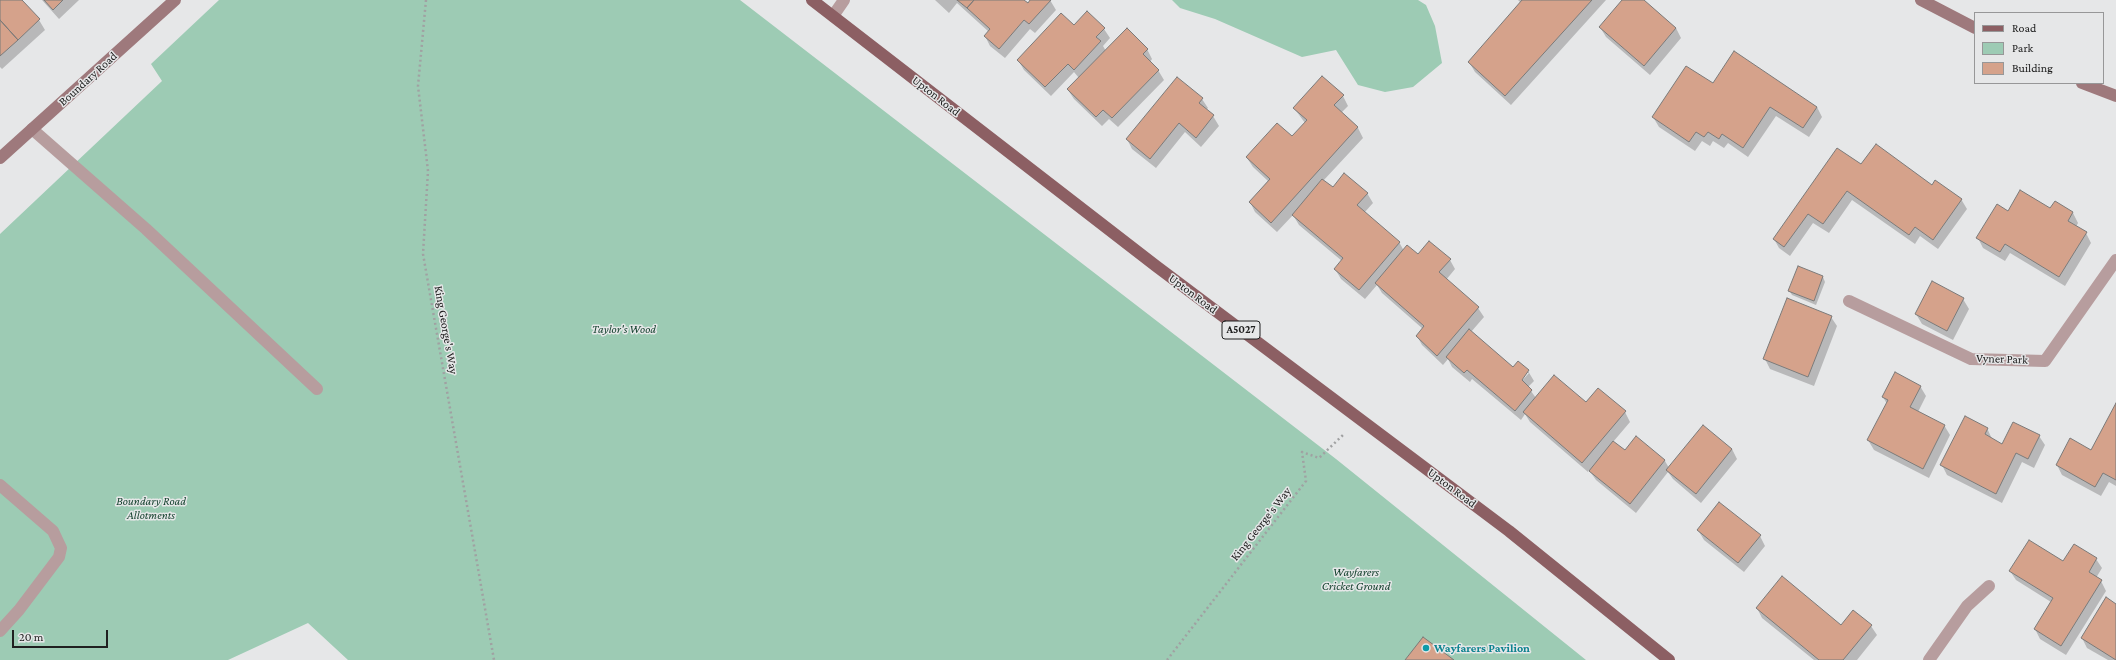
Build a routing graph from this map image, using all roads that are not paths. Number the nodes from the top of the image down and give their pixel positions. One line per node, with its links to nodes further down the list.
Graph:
1 (175, 0): 9 (main road, Boundary Road)
2 (812, 0): 5 (main road, Upton Road / A5027)
3 (844, 0): 5 (street)
4 (1921, 0): 6 (main road)
5 (833, 16): 17 (main road, Upton Road / A5027)
6 (1974, 27)
7 (2085, 84): 8 (main road)
8 (2116, 96)
9 (32, 129): 10 (main road, Boundary Road); 13 (street)
10 (0, 158)
11 (2116, 260): 12 (street, Vyner Park)
12 (1850, 301)
13 (317, 389)
14 (0, 485): 16 (street)
15 (1989, 586): 18 (street)
16 (0, 630)
17 (1670, 660)
18 (1929, 660)

